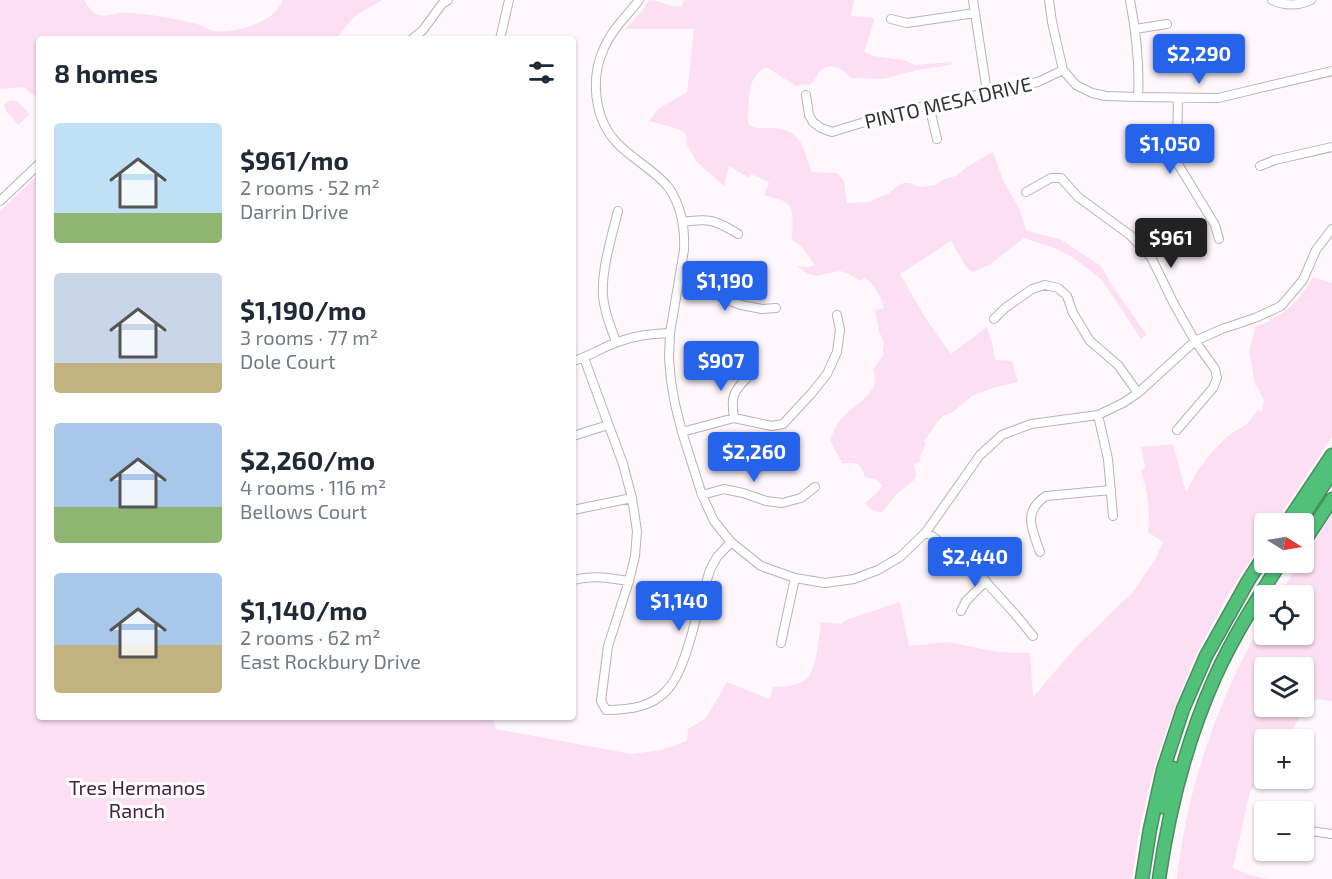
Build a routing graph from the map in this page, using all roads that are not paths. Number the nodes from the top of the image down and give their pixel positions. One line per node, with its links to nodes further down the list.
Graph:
1 (448, 0): 13 (street)
2 (509, 0): 14 (street)
3 (639, 0): 29 (street)
4 (973, 0): 9 (street)
5 (1049, 0): 15 (street)
6 (1130, 0): 12 (street)
7 (1272, 0): 8 (street)
8 (1311, 0)
9 (975, 13): 10 (street); 17 (street)
10 (891, 20)
11 (1167, 24): 12 (street)
12 (1135, 29): 19 (street)
13 (416, 36)
14 (501, 36)
15 (1063, 70): 17 (street, PINTO MESA DRIVE); 19 (street)
16 (1332, 71): 20 (street)
17 (987, 92): 21 (street, PINTO MESA DRIVE)
18 (806, 95): 21 (street, PINTO MESA DRIVE)
19 (1138, 97): 20 (street)
20 (1178, 98): 32 (street)
21 (929, 105): 22 (street)
22 (937, 138)
23 (1332, 147): 24 (street)
24 (1260, 166)
25 (36, 168): 27 (street)
26 (1026, 192): 38 (street)
27 (0, 201)
28 (618, 210): 39 (street)
29 (683, 222): 31 (street); 33 (street)
30 (1332, 229): 38 (street)
31 (738, 234)
32 (1219, 239)
33 (679, 280): 34 (street); 37 (street)
34 (776, 308)
35 (837, 315): 45 (street)
36 (994, 319): 43 (street)
37 (670, 333): 39 (street); 48 (street)
38 (1195, 341): 43 (street); 47 (street)
39 (616, 342): 40 (street)
40 (584, 358): 41 (street); 46 (street)
41 (576, 360)
42 (747, 378): 45 (street)
43 (1138, 393): 44 (street)
44 (1098, 415): 54 (street); 64 (street)
45 (734, 418): 48 (street)
46 (608, 425): 49 (street); 56 (street)
47 (1177, 430)
48 (682, 432): 55 (street)
49 (576, 435)
50 (1332, 455): 59 (highway)
51 (1332, 472): 60 (highway)
52 (1332, 485): 61 (highway)
53 (815, 487): 55 (street)
54 (1111, 490): 62 (street); 66 (street)
55 (702, 495): 65 (street)
56 (632, 498): 58 (street); 72 (street)
57 (1332, 499): 63 (highway)
58 (576, 509)
59 (1293, 513)
60 (1305, 513)
61 (1314, 513)
62 (1113, 516)
63 (1314, 527)
64 (926, 532): 70 (street); 73 (street)
65 (731, 542): 70 (street); 72 (street)
66 (1040, 552)
67 (1254, 572): 80 (highway)
68 (1265, 573): 81 (highway)
69 (1274, 573): 82 (highway)
70 (795, 578): 77 (street)
71 (576, 579): 72 (street)
72 (629, 581)
73 (986, 581): 74 (street); 76 (street)
74 (961, 610)
75 (1254, 617): 83 (highway)
76 (1033, 636)
77 (781, 643)
78 (1314, 831): 79 (street)
79 (1332, 834)
80 (1142, 879)
81 (1151, 879)
82 (1159, 879)
83 (1164, 879)

